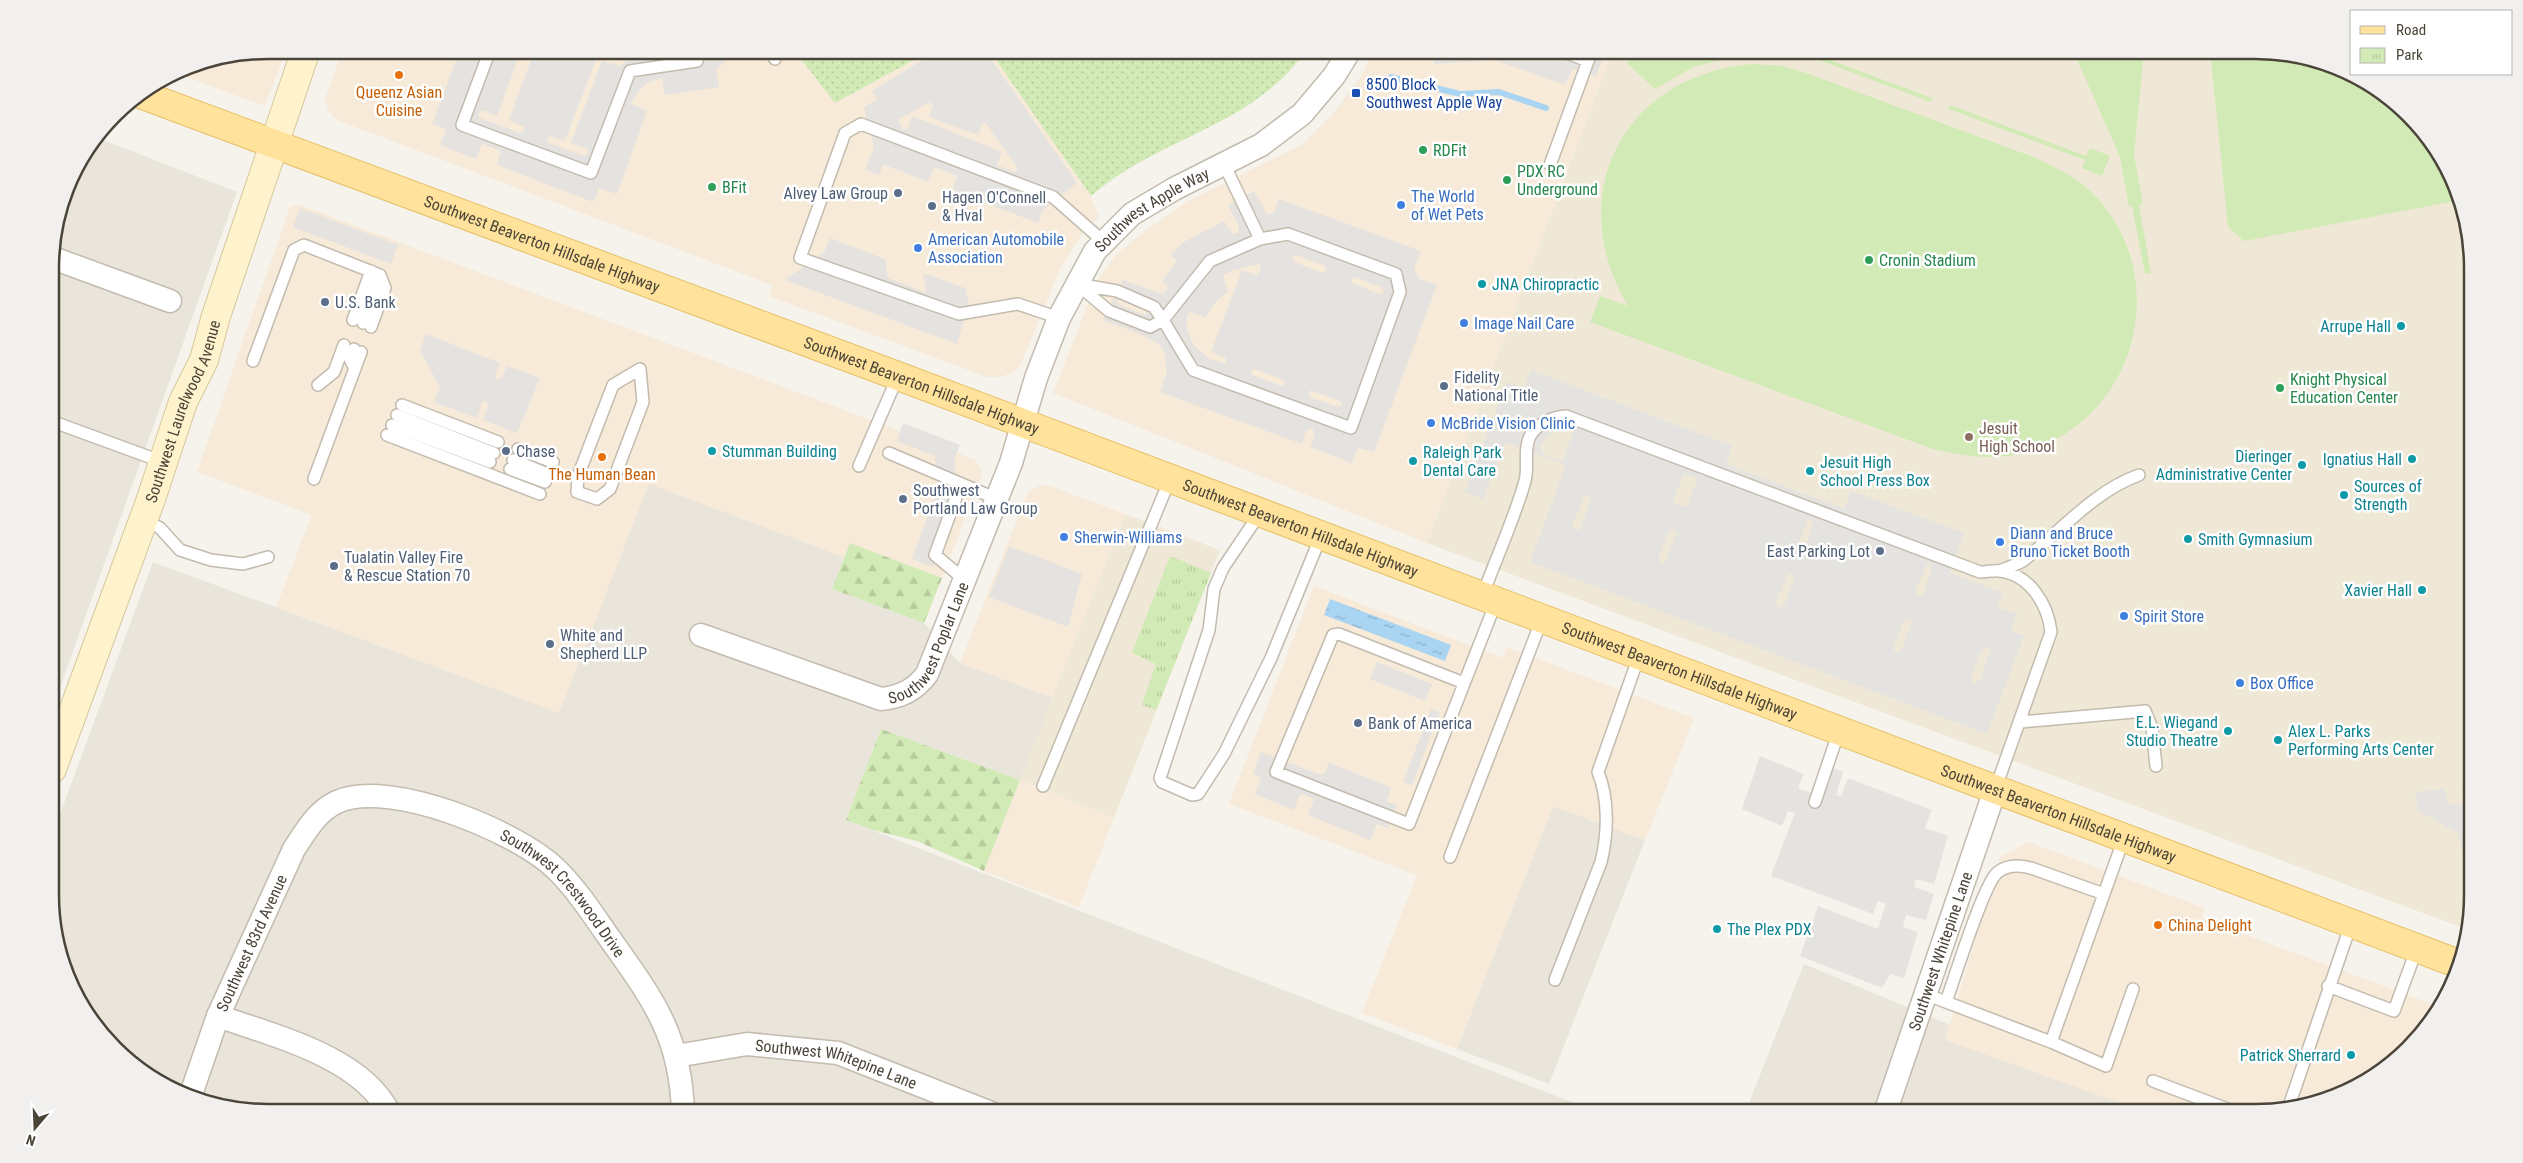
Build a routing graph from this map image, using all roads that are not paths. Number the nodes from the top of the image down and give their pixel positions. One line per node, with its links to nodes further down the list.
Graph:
1 (303, 59): 7 (street, Southwest Laurelwood Avenue)
2 (487, 59): 3 (lane)
3 (698, 59)
4 (1344, 59): 8 (street, Southwest Apple Way)
5 (1589, 59): 9 (lane)
6 (148, 97): 7 (main road, Southwest Beaverton Hillsdale Highway)
7 (274, 145): 20 (main road, Southwest Beaverton Hillsdale Highway); 27 (street, Southwest Laurelwood Avenue)
8 (1224, 164): 10 (lane); 11 (street, Southwest Apple Way)
9 (1550, 164)
10 (1260, 239): 16 (lane); 16 (lane)
11 (1104, 242): 13 (street, Southwest Apple Way); 15 (lane)
12 (59, 260): 14 (street)
13 (1077, 284): 15 (street, Southwest Apple Way); 16 (lane); 16 (lane)
14 (170, 301)
15 (1058, 318): 24 (street, Southwest Apple Way)
16 (1163, 320)
17 (362, 323): 18 (lane)
18 (253, 361)
19 (640, 369): 19 (lane)
20 (898, 376): 24 (main road, Southwest Beaverton Hillsdale Highway); 30 (lane)
21 (318, 385): 33 (lane)
22 (395, 420): 22 (lane); 36 (lane)
23 (59, 424): 27 (lane)
24 (1023, 424): 34 (main road, Southwest Beaverton Hillsdale Highway); 37 (street, Southwest Poplar Lane)
25 (518, 449): 28 (lane)
26 (889, 453): 35 (lane)
27 (163, 462): 39 (street, Southwest Laurelwood Avenue)
28 (553, 462)
29 (512, 465): 32 (lane)
30 (859, 466)
31 (2139, 475): 42 (lane)
32 (546, 478)
33 (314, 479)
34 (1170, 479): 38 (main road, Southwest Beaverton Hillsdale Highway); 53 (lane)
35 (961, 484): 37 (lane); 43 (lane)
36 (540, 494)
37 (997, 499): 43 (street, Southwest Poplar Lane)
38 (1260, 513): 40 (main road, Southwest Beaverton Hillsdale Highway); 40 (lane)
39 (143, 520): 41 (lane); 51 (street, Southwest Laurelwood Avenue)
40 (1321, 536): 44 (main road, Southwest Beaverton Hillsdale Highway)
41 (268, 557)
42 (1999, 571): 44 (lane); 49 (lane)
43 (965, 580): 46 (street, Southwest Poplar Lane)
44 (1489, 599): 45 (main road, Southwest Beaverton Hillsdale Highway); 48 (lane)
45 (1542, 619): 47 (main road, Southwest Beaverton Hillsdale Highway); 58 (lane)
46 (702, 635)
47 (1640, 656): 50 (main road, Southwest Beaverton Hillsdale Highway); 63 (lane)
48 (1464, 683): 48 (lane)
49 (2021, 722): 52 (lane); 54 (lane)
50 (1839, 731): 54 (main road, Southwest Beaverton Hillsdale Highway); 56 (lane)
51 (59, 750)
52 (2156, 766)
53 (1043, 786)
54 (1995, 790): 57 (main road, Southwest Beaverton Hillsdale Highway); 66 (street, Southwest Whitepine Lane)
55 (337, 802): 67 (street, Southwest 83rd Avenue); 69 (street, Southwest Crestwood Drive)
56 (1815, 802)
57 (2124, 838): 59 (lane); 60 (main road, Southwest Beaverton Hillsdale Highway)
58 (1450, 856)
59 (2104, 894): 66 (lane); 68 (lane)
60 (2351, 924): 61 (main road, Southwest Beaverton Hillsdale Highway); 64 (lane)
61 (2417, 948): 62 (main road, Southwest Beaverton Hillsdale Highway); 64 (lane)
62 (2453, 962)
63 (1554, 980)
64 (2328, 986): 72 (lane)
65 (2133, 989): 68 (lane)
66 (1936, 998): 68 (lane); 76 (street, Southwest Whitepine Lane)
67 (218, 1016): 71 (street, Southwest 83rd Avenue); 73 (street)
68 (2051, 1042)
69 (676, 1056): 74 (street, Southwest Crestwood Drive); 75 (street, Southwest Whitepine Lane)
70 (2153, 1081): 77 (lane)
71 (193, 1090)
72 (2291, 1101)
73 (385, 1104)
74 (683, 1104)
75 (968, 1104)
76 (1888, 1104)
77 (2216, 1104)

